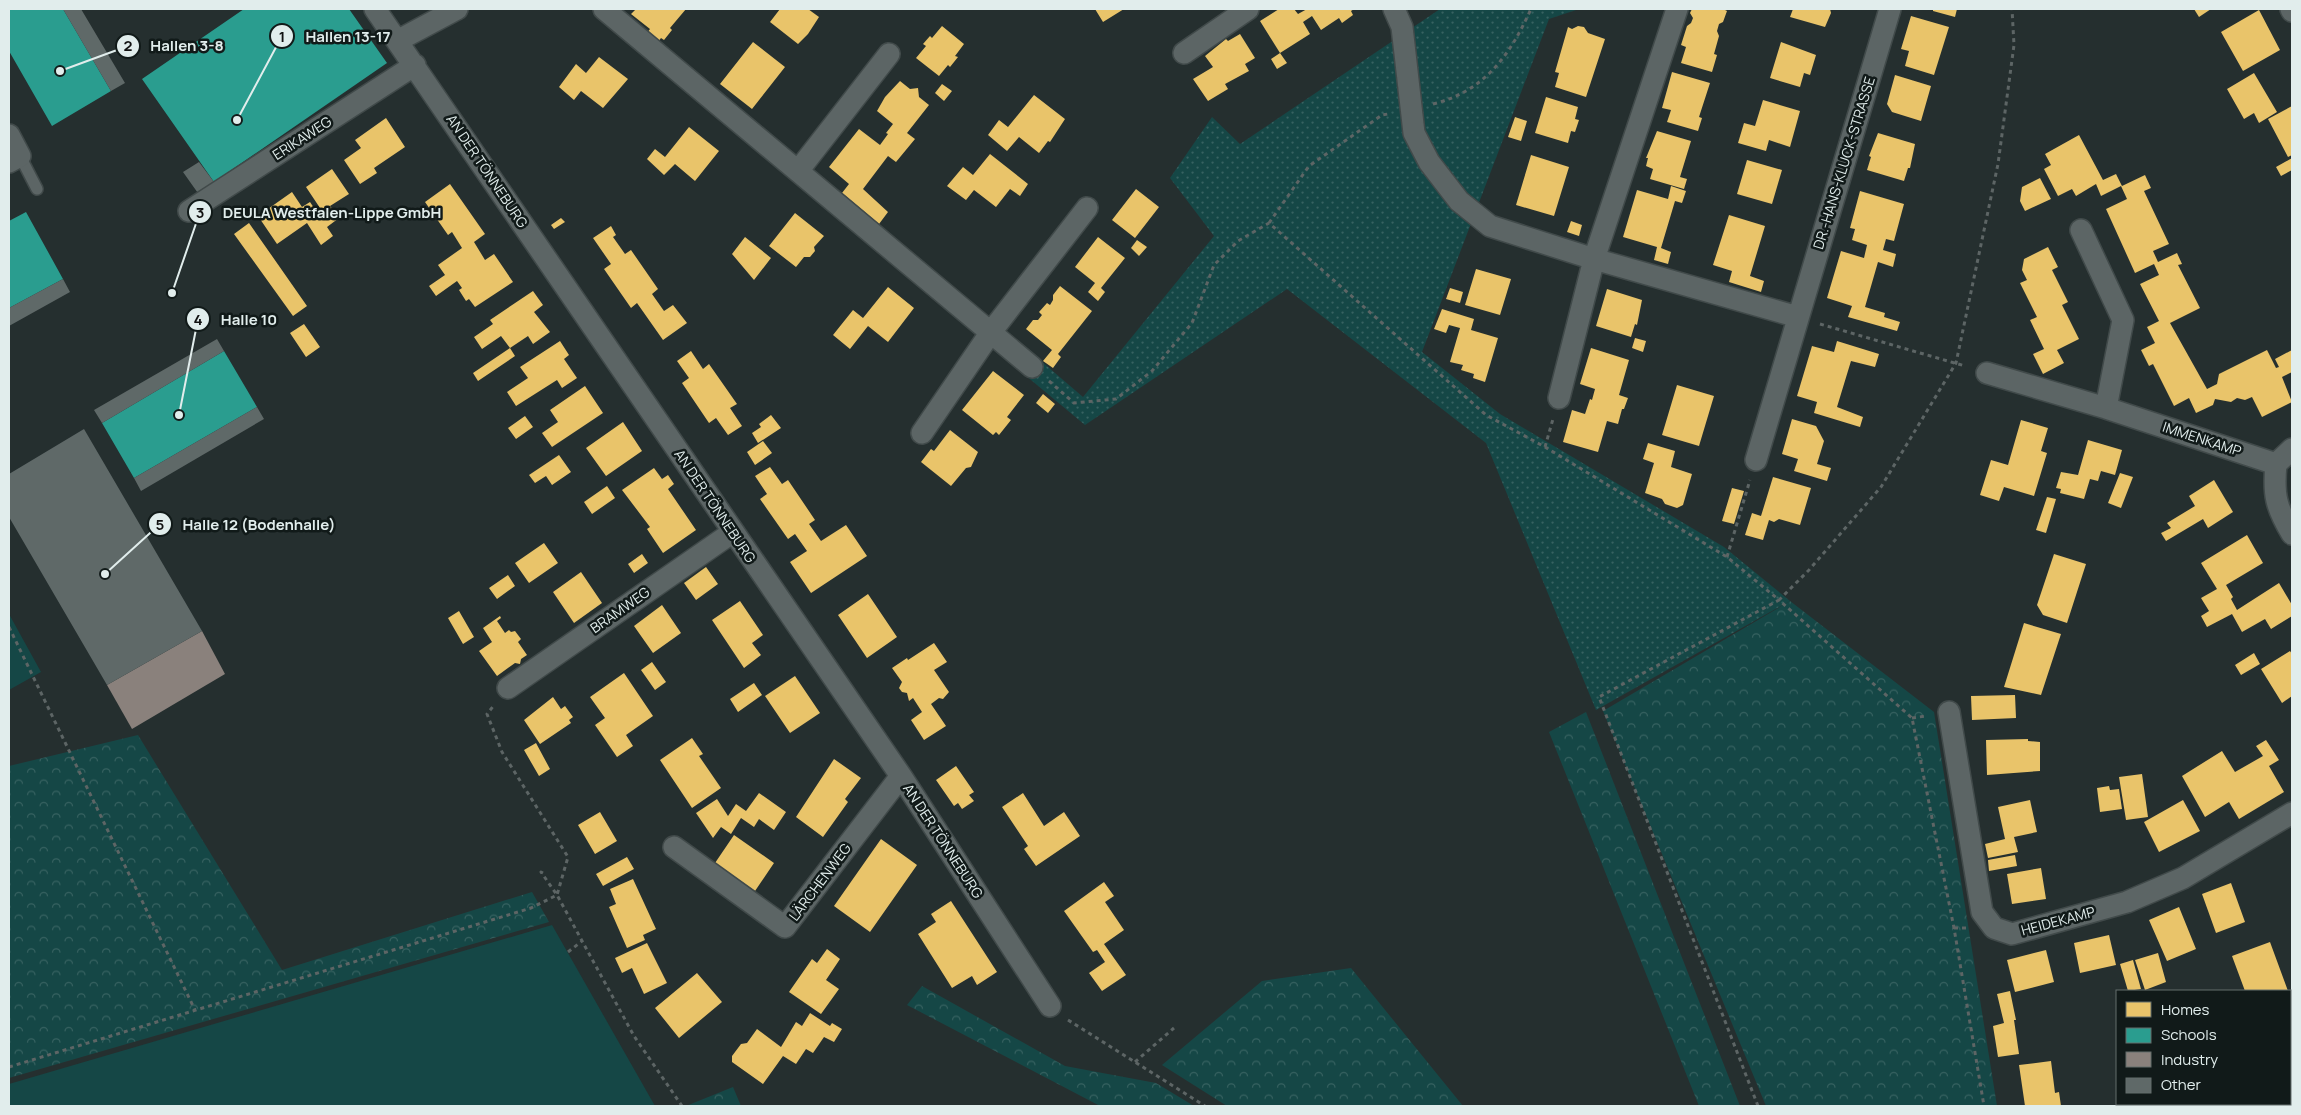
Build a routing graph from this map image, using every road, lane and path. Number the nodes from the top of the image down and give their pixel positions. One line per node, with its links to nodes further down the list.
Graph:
1 (375, 9): 9 (street, AN DER TÖNNEBURG)
2 (457, 9): 9 (street)
3 (604, 9): 15 (street)
4 (1248, 9): 10 (street)
5 (1394, 9): 20 (street)
6 (1677, 9): 20 (street)
7 (1890, 9): 21 (street, DR.-HANS-KLUCK-STRASSE)
8 (2012, 9): 23 (path)
9 (397, 41): 12 (street, AN DER TÖNNEBURG)
10 (1184, 53)
11 (889, 54): 15 (street)
12 (415, 65): 18 (street, ERIKAWEG); 33 (street, AN DER TÖNNEBURG)
13 (9, 135): 14 (street)
14 (14, 159): 16 (lane)
15 (798, 171): 22 (street)
16 (37, 189)
17 (1087, 208): 22 (street)
18 (189, 211)
19 (2081, 230): 27 (street)
20 (1594, 258): 21 (street); 26 (street)
21 (1798, 317): 23 (path); 31 (street, DR.-HANS-KLUCK-STRASSE)
22 (991, 332): 24 (street); 28 (street)
23 (1956, 363): 25 (path); 36 (path)
24 (1032, 367): 29 (path)
25 (1987, 373): 27 (street, IMMENKAMP)
26 (1559, 398): 29 (path)
27 (2106, 408): 32 (street, IMMENKAMP)
28 (922, 433)
29 (1545, 447): 35 (path)
30 (2292, 449): 32 (street)
31 (1756, 460): 35 (path)
32 (2276, 464): 34 (street)
33 (733, 532): 38 (street, BRAMWEG); 40 (street, AN DER TÖNNEBURG)
34 (2292, 534)
35 (1728, 557): 36 (path)
36 (1779, 600): 54 (path); 55 (path)
37 (9, 627): 48 (path)
38 (508, 688): 44 (path)
39 (1948, 712): 41 (street, HEIDEKAMP)
40 (901, 776): 42 (street, LÄRCHENWEG); 47 (street, AN DER TÖNNEBURG)
41 (2292, 814)
42 (674, 847)
43 (543, 873): 44 (path)
44 (557, 895): 45 (path); 48 (path)
45 (582, 941): 46 (path); 52 (path)
46 (568, 952)
47 (1050, 1006): 50 (path)
48 (195, 1010): 51 (path)
49 (1174, 1028): 50 (path)
50 (1135, 1062): 53 (path)
51 (9, 1066)
52 (682, 1106)
53 (1205, 1106)
54 (1758, 1106)
55 (1984, 1106)

